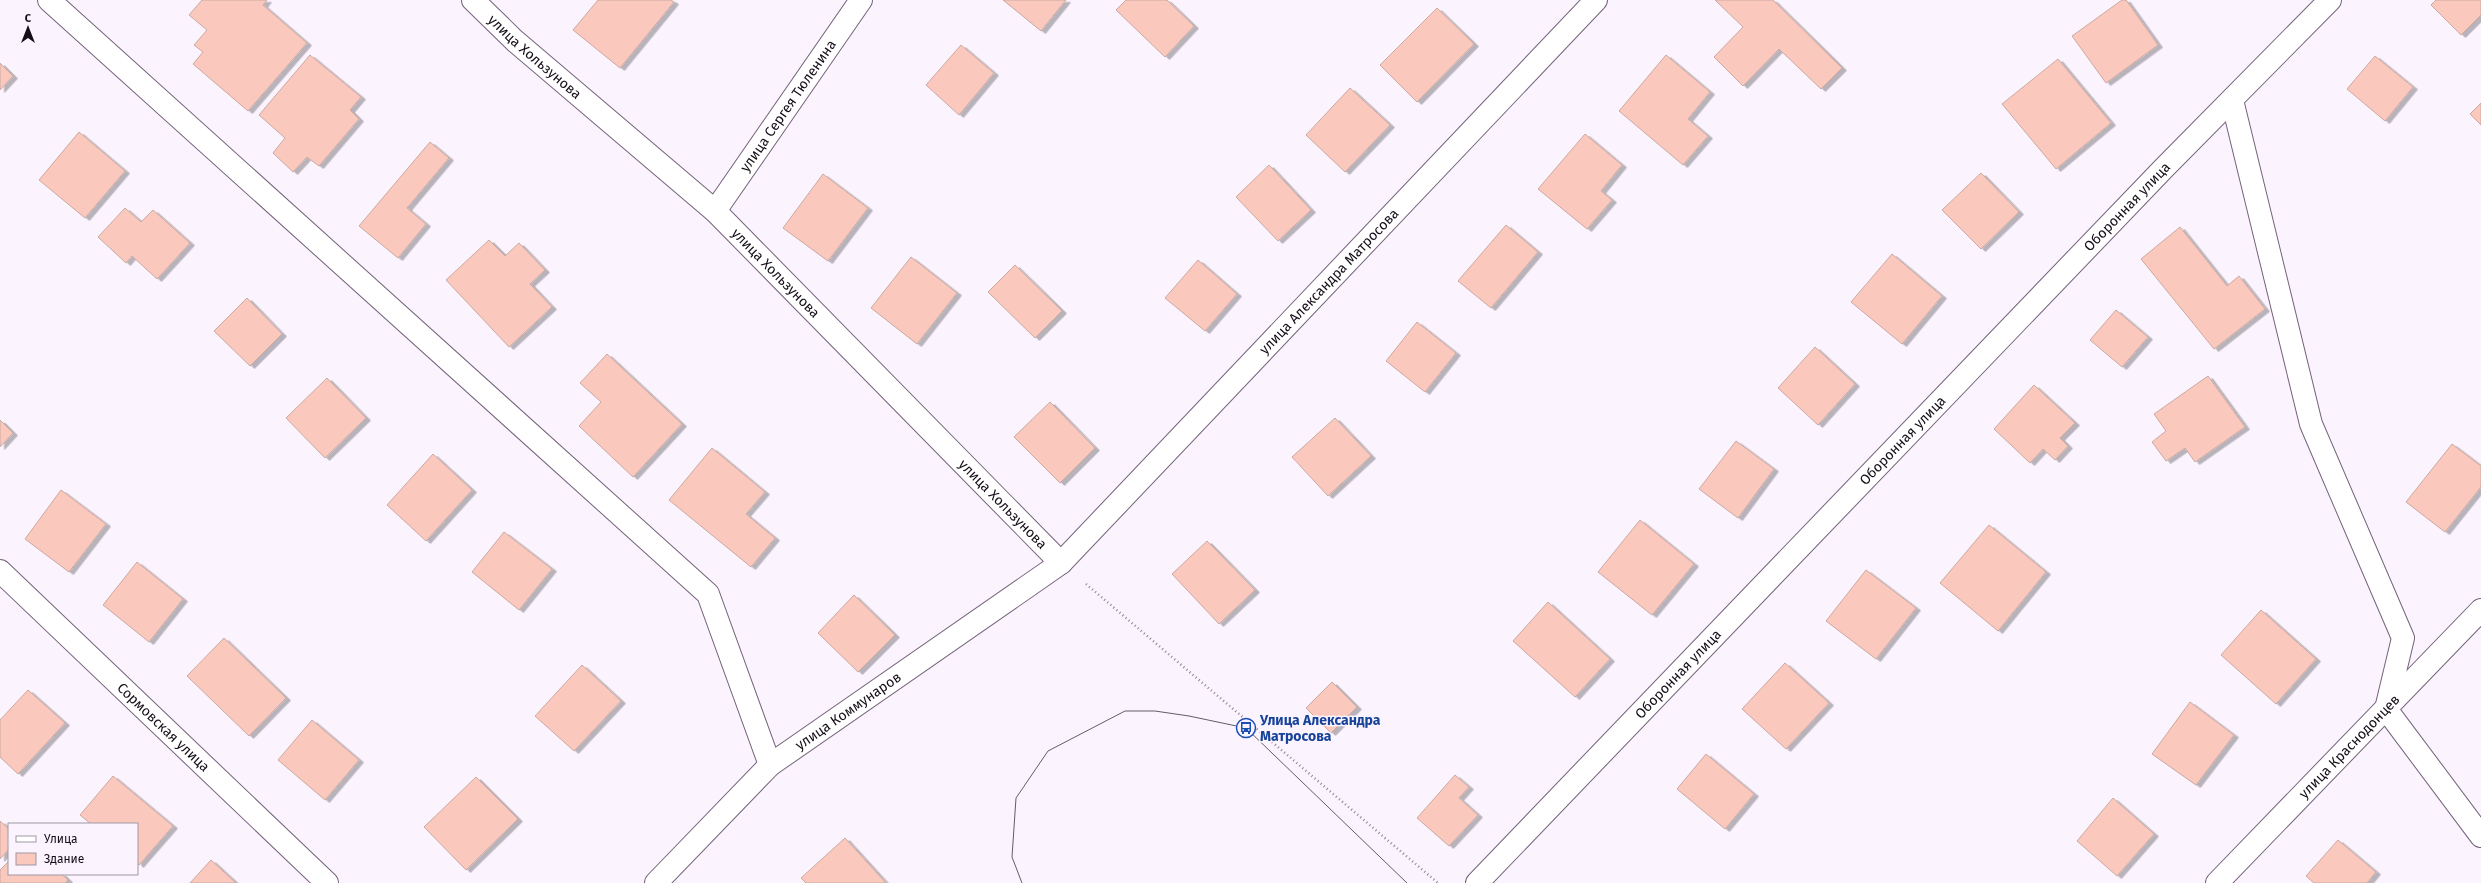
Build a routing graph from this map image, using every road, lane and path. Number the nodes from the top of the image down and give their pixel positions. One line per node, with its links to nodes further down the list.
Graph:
1 (49, 0): 12 (street)
2 (474, 0): 7 (street, улица Хользунова)
3 (861, 0): 7 (street, улица Сергея Тюленина)
4 (1596, 0): 8 (street, улица Александра Матросова)
5 (2330, 0): 6 (street, Оборонная улица)
6 (2232, 100): 11 (street); 17 (street, Оборонная улица)
7 (715, 211): 8 (street, улица Хользунова)
8 (1061, 563): 12 (street, улица Коммунаров); 16 (path)
9 (0, 571): 14 (street, Сормовская улица)
10 (2481, 610): 11 (street, улица Краснодонцев)
11 (2386, 709): 13 (street); 18 (street, улица Краснодонцев)
12 (770, 765): 15 (street, улица Коммунаров)
13 (2481, 836)
14 (327, 883)
15 (656, 883)
16 (1438, 883)
17 (1477, 883)
18 (2217, 883)

